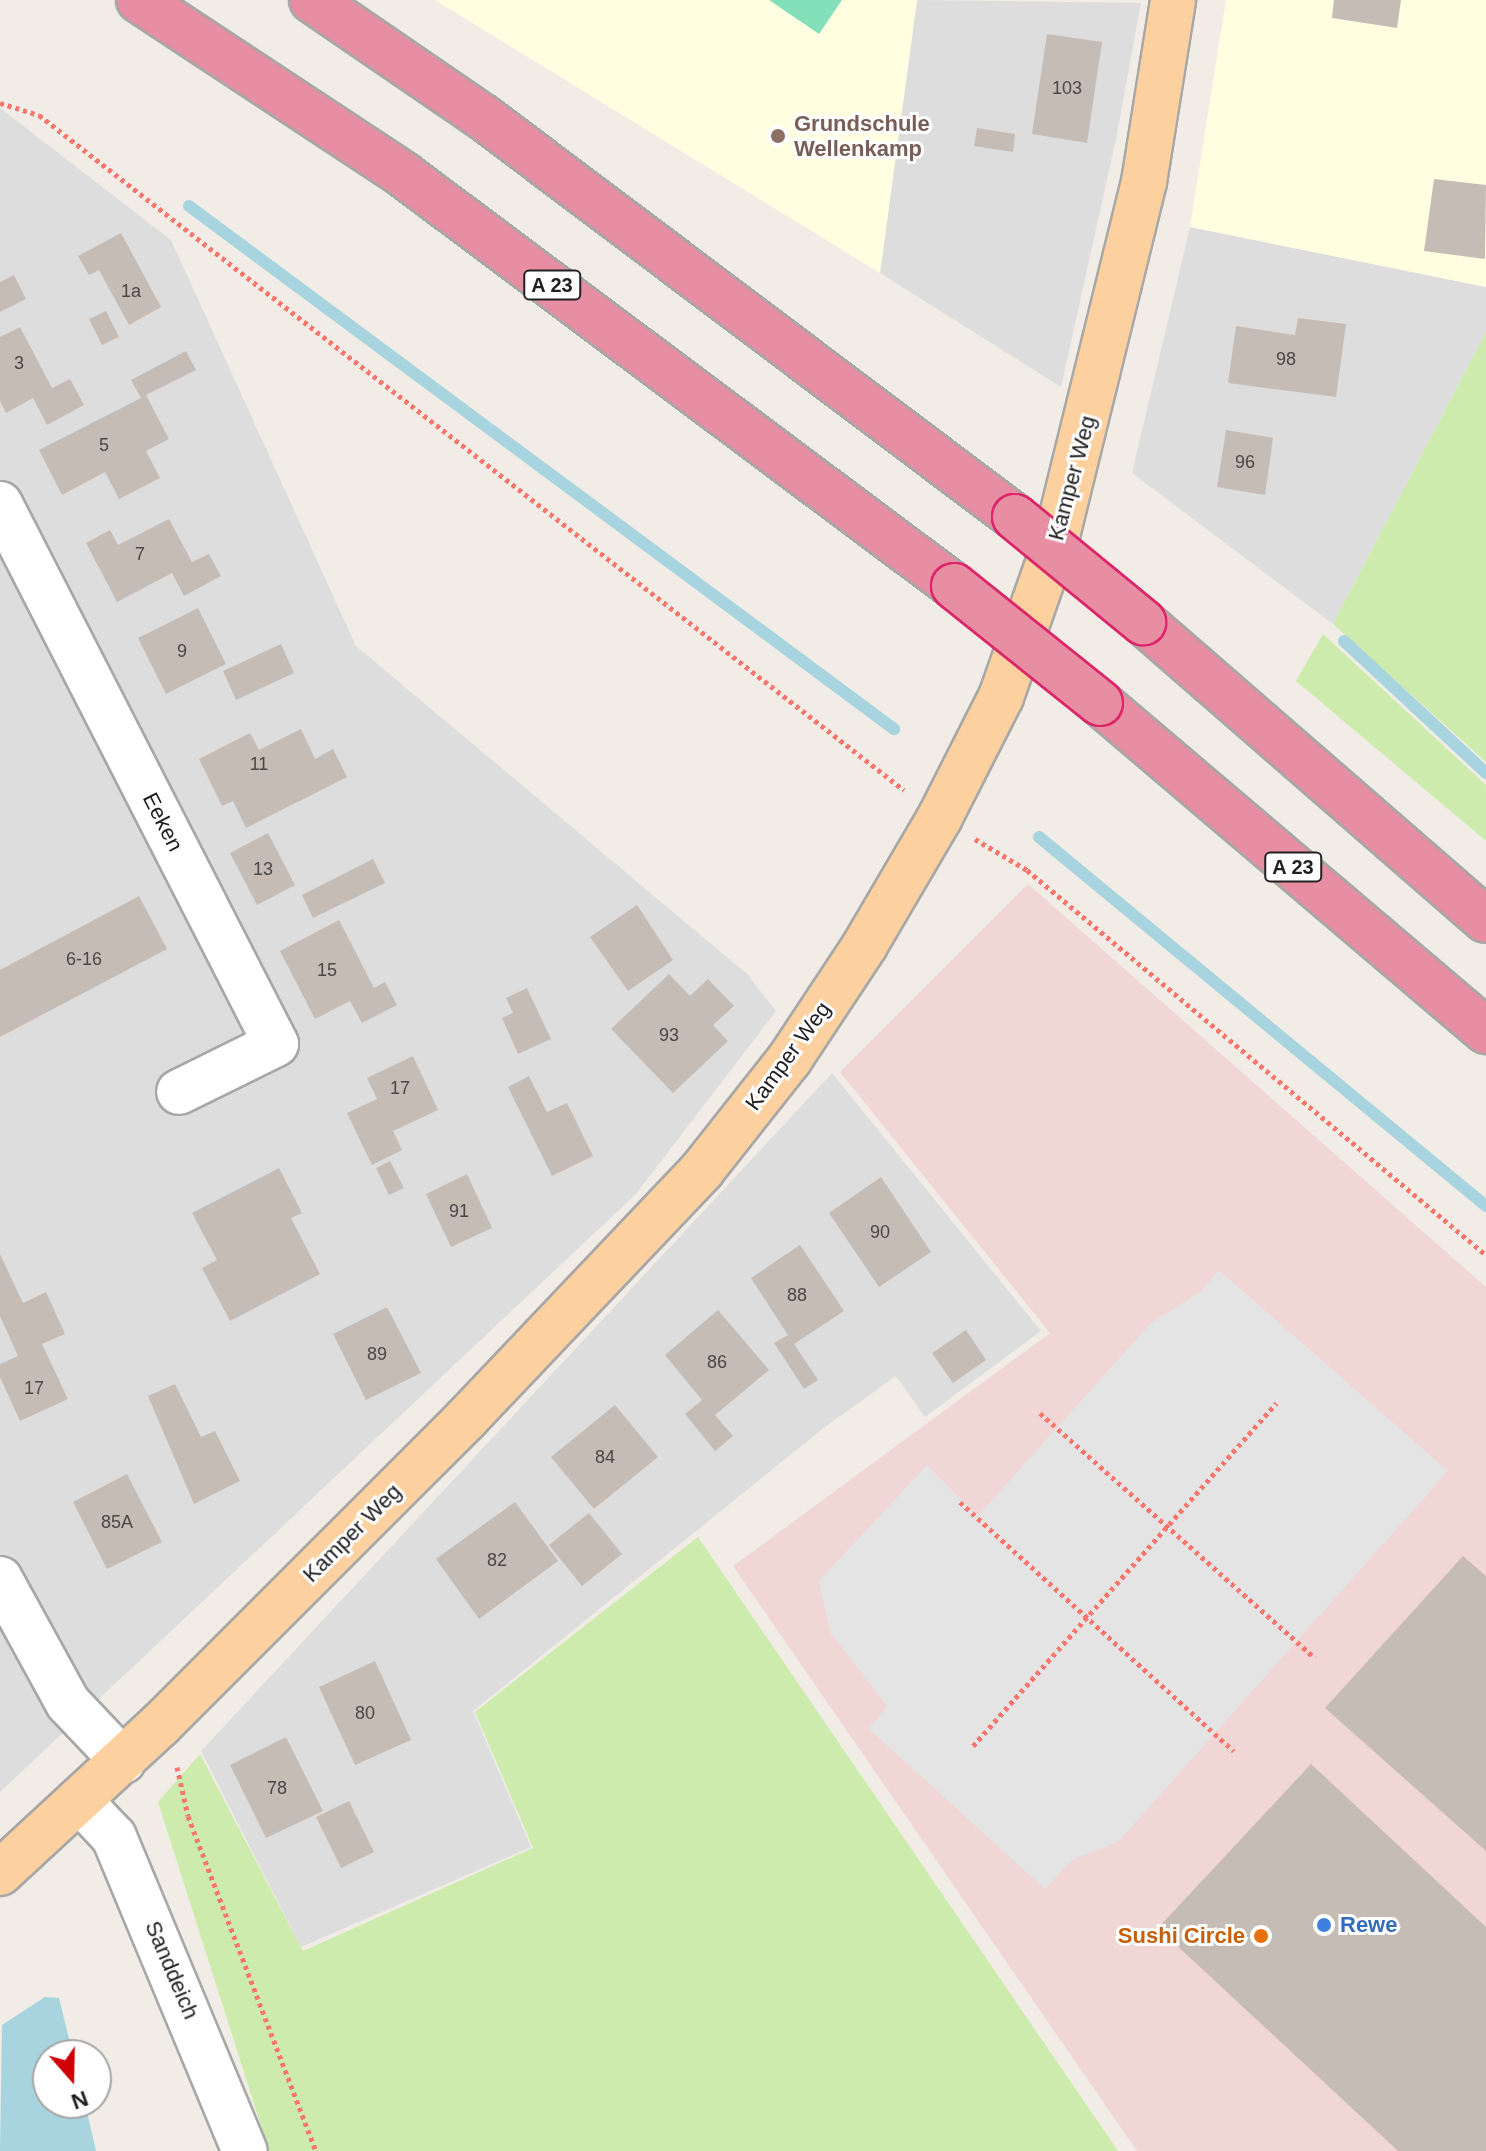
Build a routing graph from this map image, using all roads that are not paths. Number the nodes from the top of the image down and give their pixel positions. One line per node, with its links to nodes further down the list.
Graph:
1 (139, 0): 6 (highway, A 23, bridge)
2 (312, 0): 5 (highway, bridge)
3 (1173, 0): 9 (main road, Kamper Weg)
4 (0, 504): 7 (street, Eeken)
5 (1486, 920)
6 (1486, 1031)
7 (179, 1092)
8 (0, 1579): 9 (street)
9 (123, 1761): 10 (main road, Kamper Weg)
10 (79, 1800): 11 (main road, Kamper Weg); 12 (street, Sanddeich)
11 (0, 1873)
12 (245, 2151)

